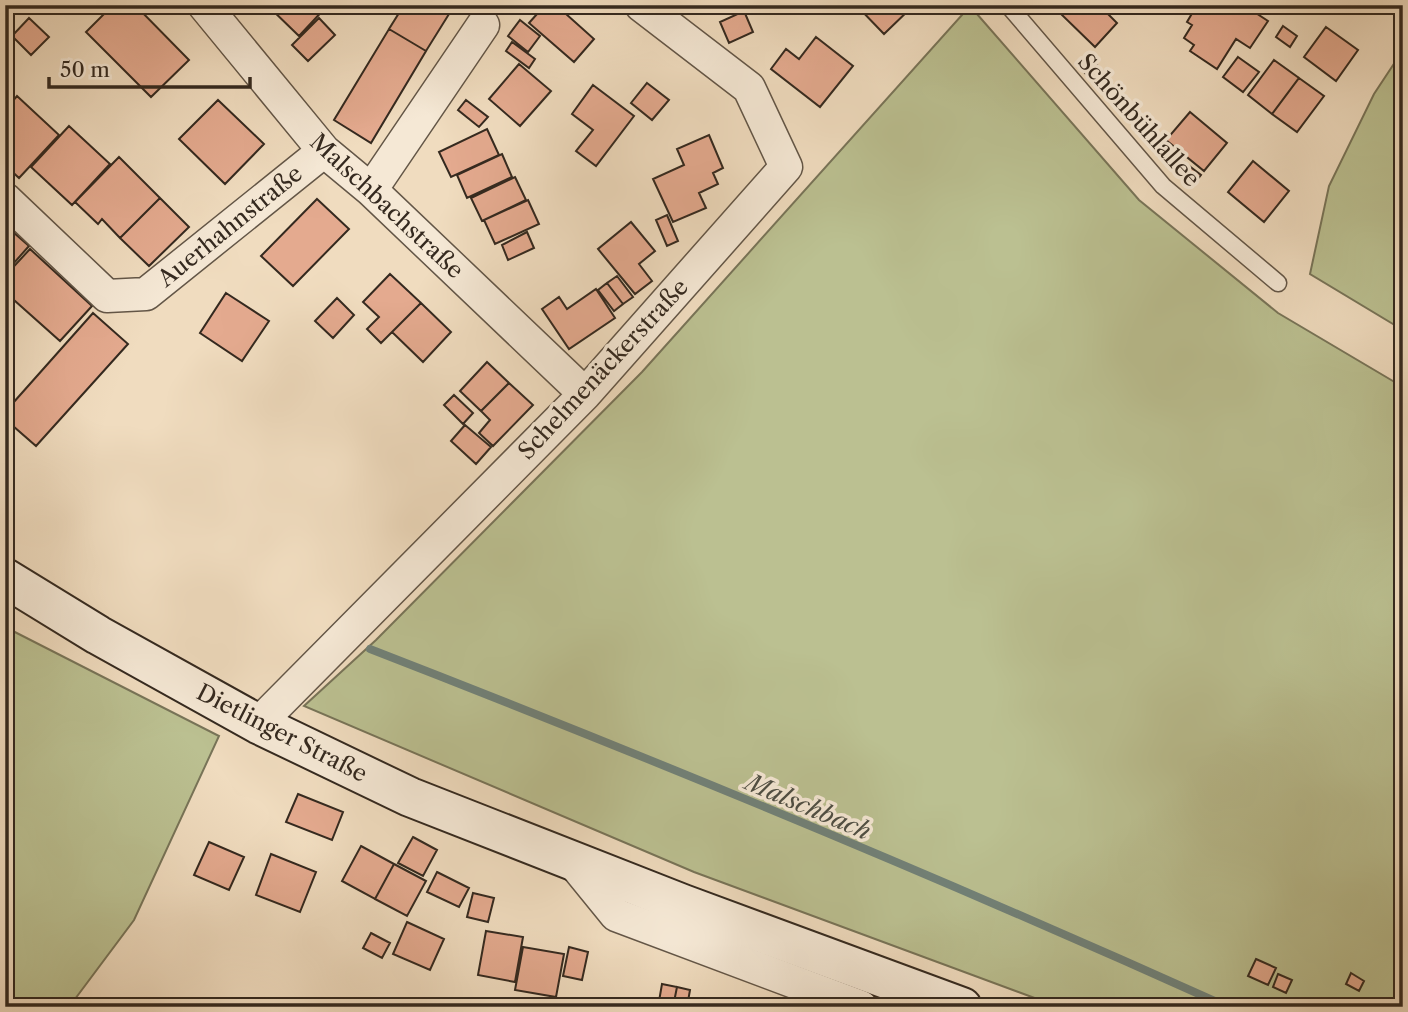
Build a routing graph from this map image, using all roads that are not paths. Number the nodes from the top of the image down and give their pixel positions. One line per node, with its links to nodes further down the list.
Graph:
1 (204, 5): 5 (street, Malschbachstraße)
2 (641, 5): 9 (street, Schelmenäckerstraße)
3 (1008, 5): 8 (lane, Schönbühlallee)
4 (483, 25): 6 (street)
5 (324, 151): 6 (street, Malschbachstraße); 7 (street, Auerhahnstraße)
6 (371, 190): 9 (street, Malschbachstraße)
7 (5, 199)
8 (1278, 283)
9 (585, 394): 11 (street, Schelmenäckerstraße)
10 (5, 579): 11 (main road, Dietlinger Straße)
11 (258, 724): 12 (main road, Dietlinger Straße)
12 (572, 861): 13 (street, Dietlinger Straße); 14 (main road, Dietlinger Straße)
13 (861, 1007)
14 (962, 1007)

